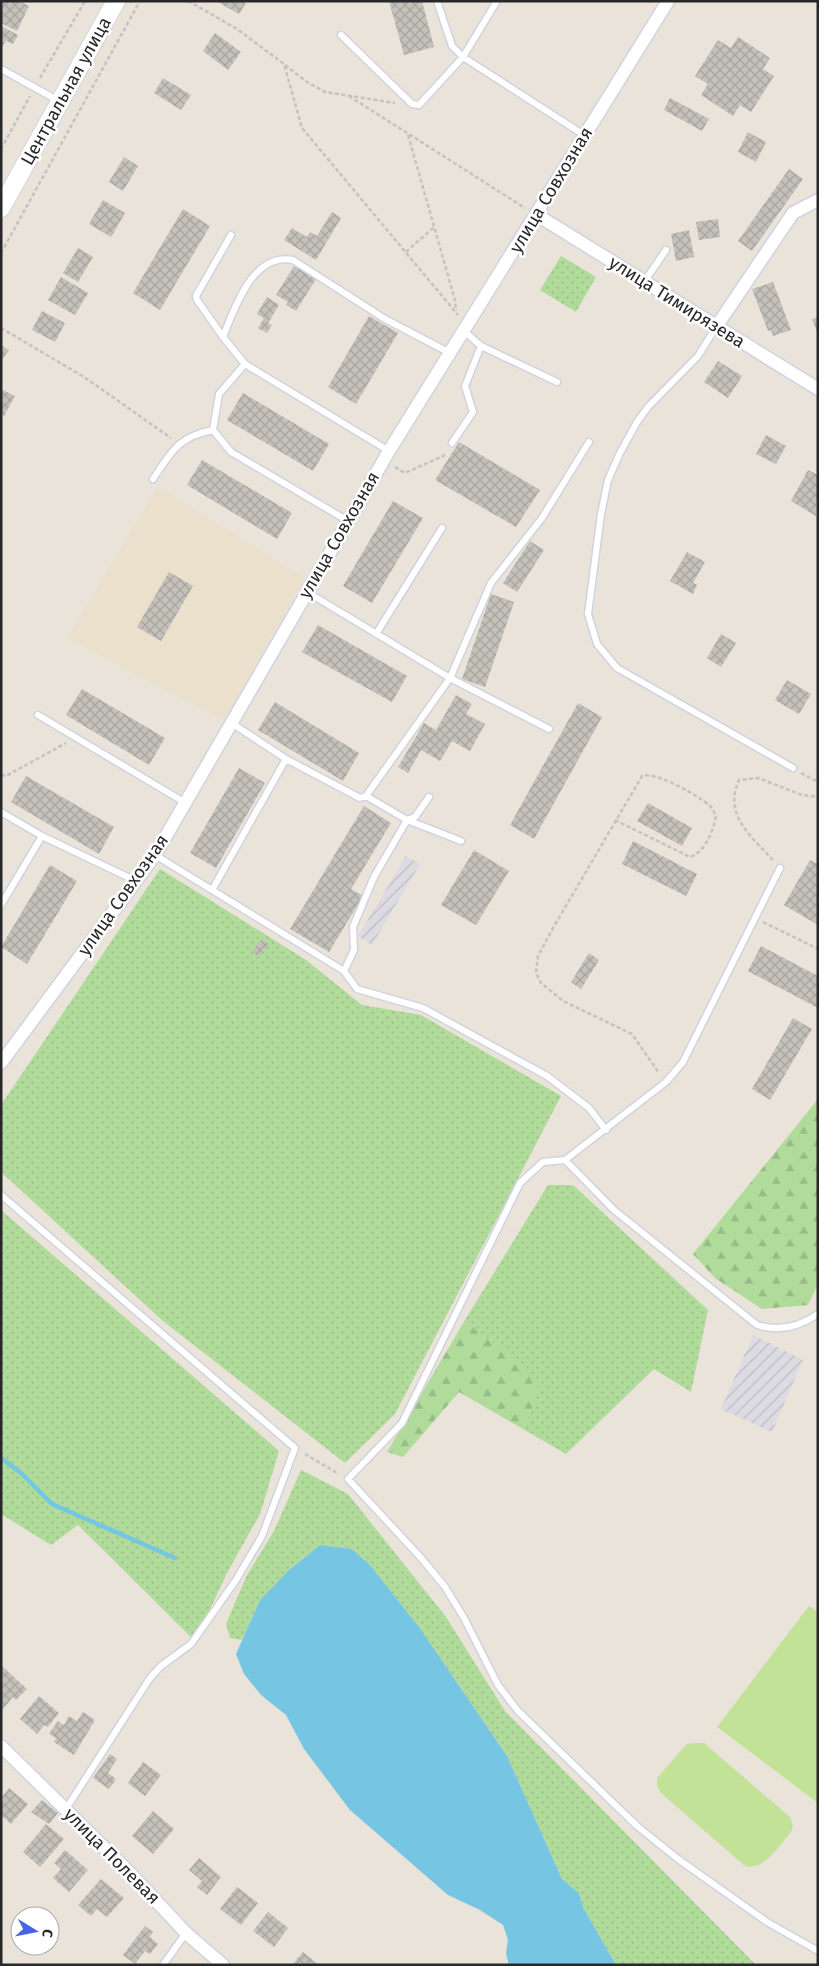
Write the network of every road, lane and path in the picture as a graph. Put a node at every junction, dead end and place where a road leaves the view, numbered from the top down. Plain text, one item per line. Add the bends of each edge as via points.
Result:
1 (85, 1) edge
2 (116, 1) edge
3 (140, 1) edge
4 (188, 1) edge
5 (437, 1) edge
6 (497, 1) edge
7 (668, 1) edge
8 (341, 35) dead end
9 (464, 57) junction
10 (284, 64) junction
11 (1, 69) edge
12 (40, 79) dead end
13 (35, 88) dead end
14 (349, 96) junction
15 (60, 102) junction
16 (414, 105) junction
17 (408, 134) junction
18 (584, 134) junction
19 (1, 149) edge
20 (818, 200) edge
21 (1, 208) edge
22 (537, 215) junction
23 (434, 227) junction
24 (231, 235) dead end
25 (666, 250) dead end
26 (406, 252) junction
27 (1, 253) edge
28 (644, 282) junction
29 (456, 312) junction
30 (459, 318) dead end
31 (716, 327) junction
32 (1, 328) edge
33 (464, 331) junction
34 (223, 337) junction
35 (481, 346) junction
36 (450, 353) junction
37 (245, 364) junction
38 (557, 382) dead end
39 (818, 389) edge
40 (214, 430) junction
41 (589, 442) dead end
42 (452, 443) dead end
43 (171, 452) junction
44 (386, 455) junction
45 (445, 455) dead end
46 (153, 479) dead end
47 (348, 521) junction
48 (442, 528) dead end
49 (306, 592) junction
50 (376, 634) junction
51 (450, 678) junction
52 (38, 715) dead end
53 (233, 724) junction
54 (549, 729) dead end
55 (78, 737) junction
56 (286, 758) junction
57 (793, 768) joint
58 (1, 775) edge
59 (818, 782) edge
60 (366, 796) junction
61 (429, 797) dead end
62 (818, 797) edge
63 (184, 802) junction
64 (1, 812) edge
65 (407, 820) junction
66 (615, 820) junction
67 (42, 836) junction
68 (461, 841) dead end
69 (155, 855) junction
70 (780, 868) joint
71 (137, 882) junction
72 (212, 890) junction
73 (3, 897) edge
74 (1, 906) edge
75 (756, 918) junction
76 (818, 949) edge
77 (344, 972) junction
78 (1, 1063) edge
79 (666, 1082) junction
80 (606, 1130) junction
81 (565, 1160) junction
82 (1, 1195) edge
83 (818, 1314) edge
84 (295, 1448) junction
85 (348, 1479) junction
86 (1, 1746) edge
87 (66, 1809) junction
88 (186, 1933) junction
89 (818, 1951) edge
90 (163, 1965) edge
91 (223, 1965) edge

1 - 12 path
2 - 15 main road, Центральная улица
3 - 27 path
4 - 10 path via 237,29
5 - 9 lane via 452,46
6 - 9 lane
7 - 18 street, улица Совхозная
8 - 16 lane
9 - 16 lane via 420,104
9 - 18 lane
10 - 14 path via 325,92
10 - 26 path via 302,128
11 - 15 lane
13 - 19 path
14 - 16 path
14 - 17 path
15 - 21 main road, Центральная улица
17 - 22 path
17 - 23 path
18 - 22 street, улица Совхозная
20 - 31 street via 793,213
22 - 28 street, улица Тимирязева
22 - 33 street, улица Совхозная
23 - 26 path
23 - 29 path
24 - 34 lane via 196,296
25 - 28 lane
26 - 29 path
28 - 31 street, улица Тимирязева
29 - 30 path
31 - 39 street, улица Тимирязева
31 - 57 lane via 694,360 648,407 615,462 603,502 588,606 590,623 602,653 617,668
32 - 43 path via 84,377 171,436 167,443
33 - 35 lane
33 - 36 street, улица Совхозная
34 - 36 lane via 259,270 280,258 301,263 385,319
34 - 37 lane
35 - 38 lane
35 - 42 lane via 465,386 473,412
36 - 44 street, улица Совхозная
37 - 40 lane via 219,394
37 - 44 lane
40 - 43 lane via 193,434
40 - 47 lane via 231,452
41 - 51 lane via 542,518 492,583
43 - 46 lane
44 - 45 path via 405,473
44 - 47 street, улица Совхозная
47 - 49 street, улица Совхозная
48 - 50 lane
49 - 50 lane
49 - 53 street, улица Совхозная
50 - 51 lane
51 - 54 lane
51 - 60 lane
52 - 55 lane
53 - 56 lane
53 - 63 street, улица Совхозная
55 - 58 path via 6,776
55 - 63 lane
56 - 60 lane via 360,798
56 - 72 lane
57 - 59 path
60 - 65 lane
61 - 65 lane via 415,817
62 - 70 path via 802,795 758,778 740,780 734,793 738,820
63 - 69 street, улица Совхозная
64 - 67 lane
65 - 68 lane
65 - 77 lane via 374,877 353,927 354,950
66 - 66 path via 640,778 649,774 663,778 710,806 716,816 707,842 690,858
66 - 79 path via 538,956 536,973 541,982 563,1001 632,1034
67 - 71 lane
67 - 73 lane
69 - 71 street, улица Совхозная
69 - 72 lane
70 - 75 lane
71 - 78 street, улица Совхозная
72 - 77 lane
73 - 74 lane
75 - 76 path
75 - 79 lane via 696,1037
77 - 80 lane via 357,989 420,1006 547,1076 589,1108
79 - 80 lane
80 - 81 lane
81 - 83 lane via 614,1210 757,1325 775,1329 792,1327
81 - 85 lane via 543,1162 520,1183 402,1423
82 - 84 lane
84 - 85 path
84 - 87 lane via 262,1536 236,1580 192,1644 150,1678
85 - 89 lane via 445,1588 498,1685 518,1711 637,1826 678,1859 767,1922
86 - 87 street, улица Полевая
87 - 88 street, улица Полевая
88 - 90 lane
88 - 91 street, улица Полевая

